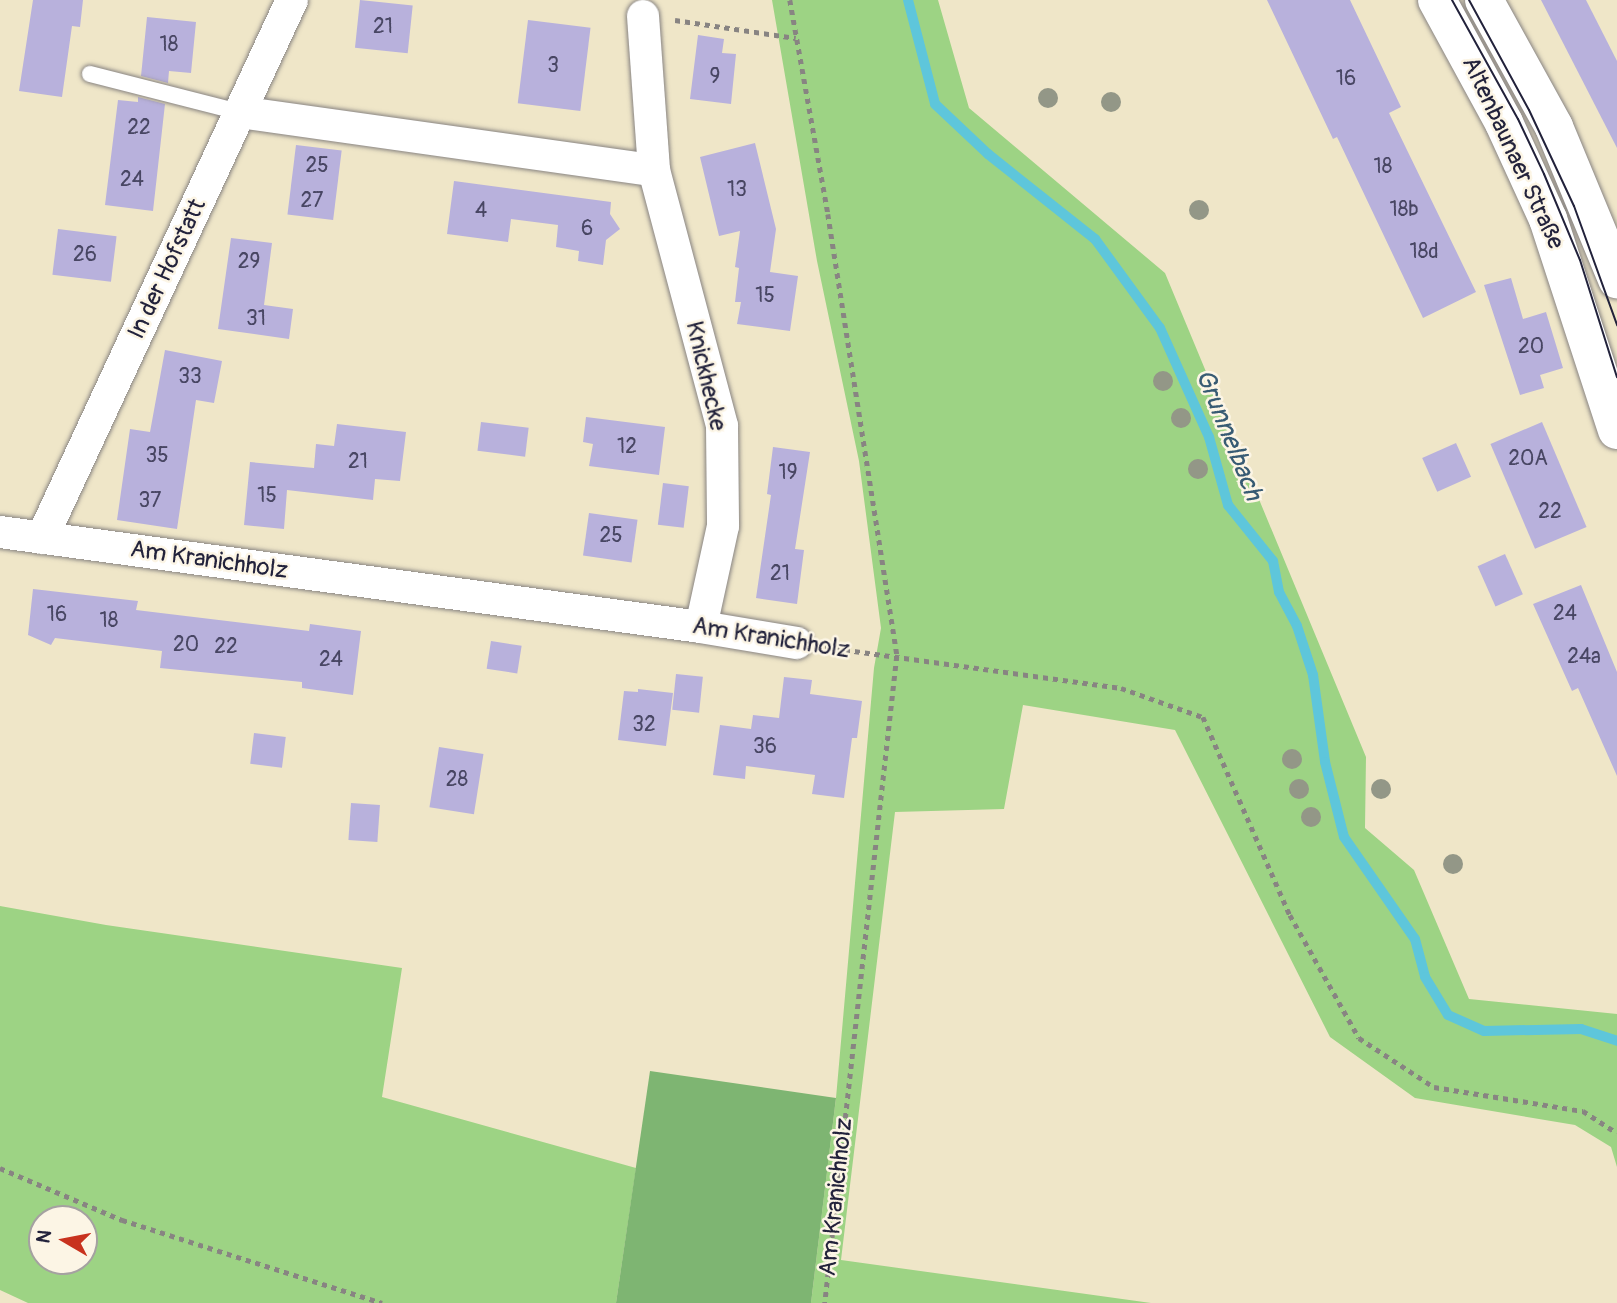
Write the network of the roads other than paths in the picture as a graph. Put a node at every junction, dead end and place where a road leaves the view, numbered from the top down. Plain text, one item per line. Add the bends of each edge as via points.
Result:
1 (292, 0) edge
2 (1437, 0) edge
3 (1484, 0) edge
4 (643, 16) road end
5 (90, 74) dead end
6 (239, 112) junction
7 (654, 170) junction
8 (1617, 279) edge
9 (1617, 430) edge
10 (0, 532) edge
11 (42, 538) junction
12 (701, 626) junction
13 (797, 643) road end

1 - 6 street, In der Hofstatt
2 - 9 main road, Altenbaunaer Straße via 1504,123 1548,219
3 - 8 main road, Altenbaunaer Straße via 1553,127
4 - 7 street, Knickhecke
5 - 6 lane
6 - 7 street
6 - 11 street, In der Hofstatt
7 - 12 street, Knickhecke via 722,426 723,526
10 - 11 street, Am Kranichholz
11 - 12 street, Am Kranichholz
12 - 13 street, Am Kranichholz

